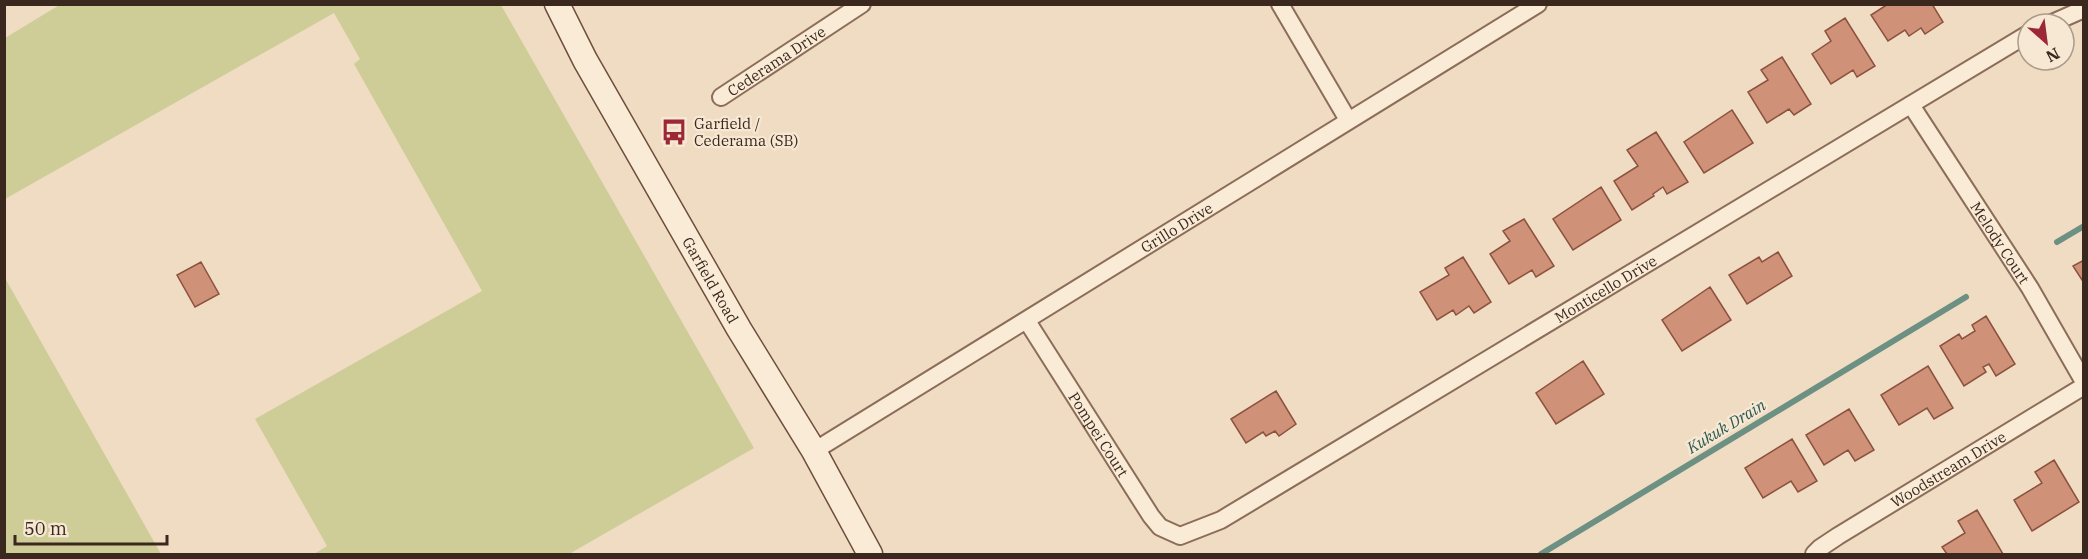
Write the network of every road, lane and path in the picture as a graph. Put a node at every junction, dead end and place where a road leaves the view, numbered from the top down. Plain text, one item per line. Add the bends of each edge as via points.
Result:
1 (557, 4) edge
2 (862, 4) edge
3 (1280, 4) edge
4 (1538, 4) edge
5 (2016, 41) edge
6 (721, 97) dead end
7 (1911, 105) junction
8 (1348, 120) junction
9 (1027, 321) junction
10 (2084, 384) edge
11 (814, 451) junction
12 (1180, 536) joint
13 (1815, 554) edge
14 (870, 555) edge

1 - 11 main road, Garfield Road via 733,319
2 - 6 street, Cederama Drive
3 - 8 street
4 - 8 street, Grillo Drive
5 - 7 street, Monticello Drive
7 - 10 street, Melody Court via 2030,288
7 - 12 street, Monticello Drive via 1221,520
8 - 9 street, Grillo Drive
9 - 11 street, Grillo Drive
9 - 12 street, Pompei Court via 1151,516 1160,526
10 - 13 street, Woodstream Drive
11 - 14 main road, Garfield Road

